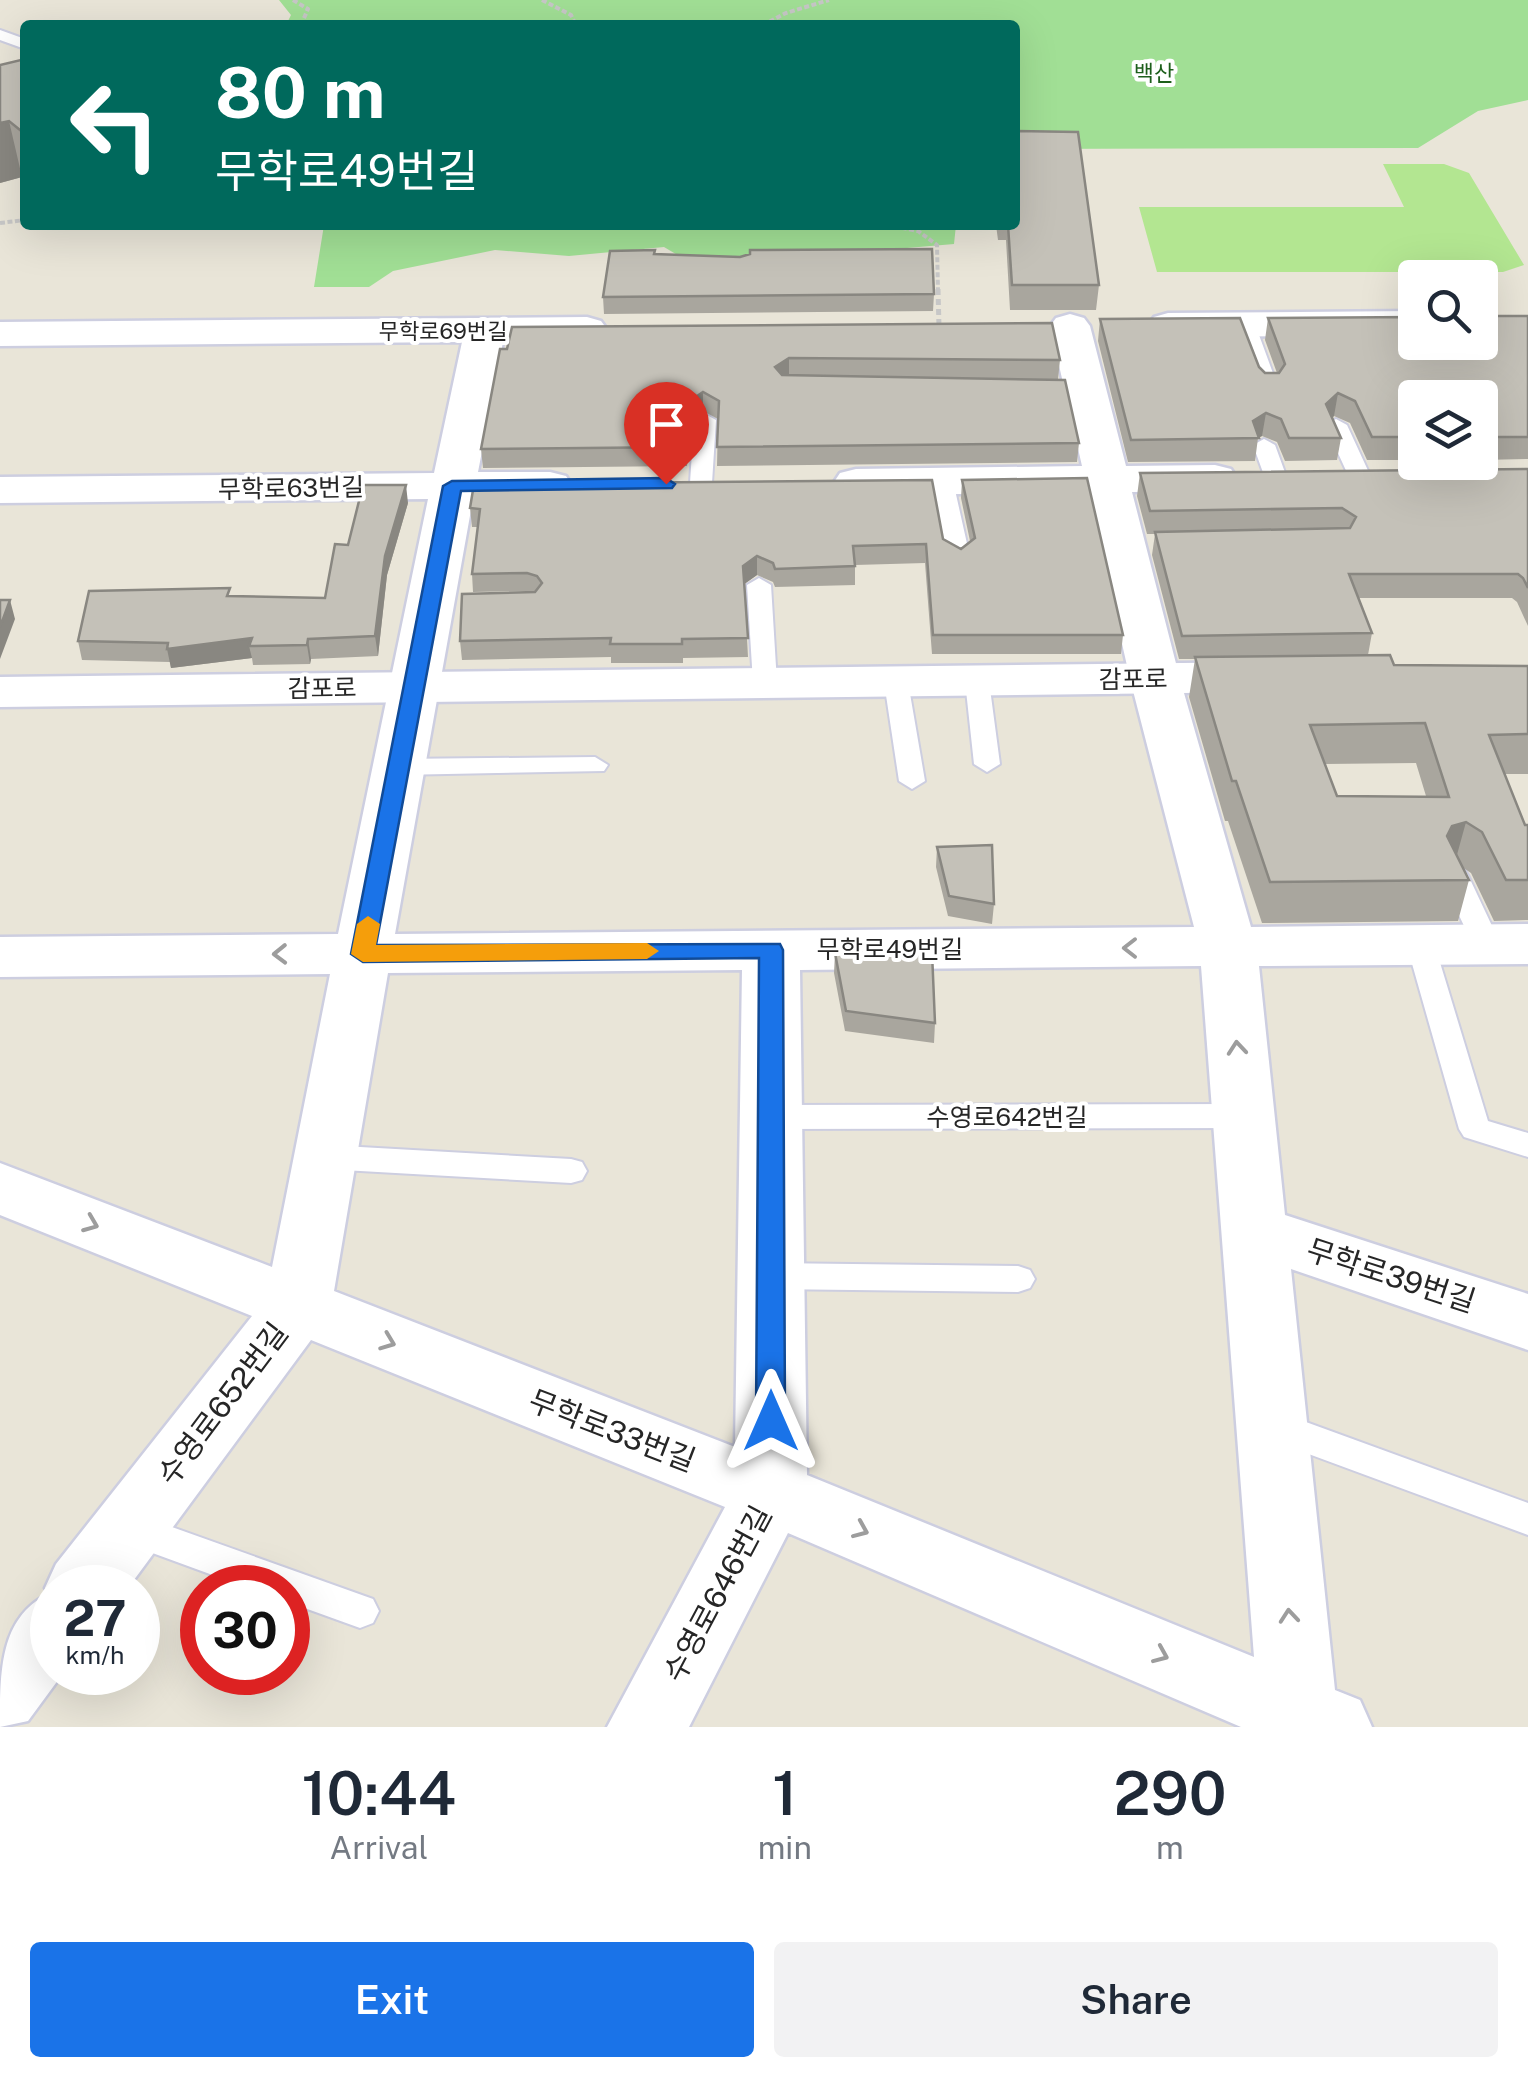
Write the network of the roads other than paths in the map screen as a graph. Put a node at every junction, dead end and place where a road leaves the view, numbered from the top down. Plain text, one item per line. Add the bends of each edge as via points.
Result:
1 (1398, 323) edge
2 (1245, 324) junction
3 (623, 329) edge
4 (484, 330) junction
5 (0, 334) edge
6 (1268, 387) edge
7 (705, 420) edge
8 (1336, 426) edge
9 (1379, 476) joint
10 (1107, 479) junction
11 (942, 481) junction
12 (812, 482) edge
13 (701, 483) edge
14 (586, 484) edge
15 (452, 486) junction
16 (0, 490) edge
17 (958, 557) edge
18 (759, 585) dead end
19 (1314, 677) edge
20 (1156, 678) junction
21 (978, 681) junction
22 (896, 682) junction
23 (765, 684) junction
24 (412, 687) junction
25 (0, 692) edge
26 (987, 764) dead end
27 (595, 765) dead end
28 (397, 766) junction
29 (912, 781) dead end
30 (1454, 875) edge
31 (1508, 945) edge
32 (1420, 946) junction
33 (1228, 948) junction
34 (771, 950) junction
35 (363, 954) junction
36 (0, 957) edge
37 (1243, 1116) junction
38 (771, 1117) junction
39 (1528, 1145) edge
40 (325, 1157) junction
41 (571, 1171) dead end
42 (0, 1188) edge
43 (1254, 1231) junction
44 (770, 1276) junction
45 (1018, 1279) dead end
46 (298, 1307) junction
47 (1528, 1322) edge
48 (1272, 1424) junction
49 (771, 1493) junction
50 (1528, 1519) edge
51 (128, 1528) junction
52 (100, 1565) edge
53 (360, 1611) dead end
54 (1308, 1722) edge
55 (648, 1727) edge

1 - 2 street
2 - 6 lane
2 - 10 street via 1085,326 1075,389
3 - 4 street, 무학로69번길
4 - 5 street, 무학로69번길
4 - 15 street, 수영로652번길
7 - 13 lane
8 - 9 lane
9 - 10 street via 1270,461
10 - 11 street
10 - 20 street via 1133,545
11 - 12 street
11 - 17 lane
14 - 15 street, 무학로63번길
15 - 16 street, 무학로63번길
15 - 24 street, 수영로652번길 via 438,604
18 - 23 lane
19 - 20 street, 감포로
20 - 21 street, 감포로
20 - 33 street
21 - 22 street, 감포로
21 - 26 lane
22 - 23 street, 감포로
22 - 29 lane
23 - 24 street, 감포로
24 - 25 street, 감포로
24 - 28 street, 수영로652번길
27 - 28 lane
28 - 35 street, 수영로652번길
30 - 31 lane, 무학로49번길
31 - 32 street, 무학로49번길
32 - 33 street, 무학로49번길
32 - 39 lane via 1475,1129
33 -> 34 street, 무학로49번길
37 -> 33 street
34 - 35 street, 무학로49번길
34 - 38 street, 수영로646번길
35 -> 36 street, 무학로49번길
35 - 40 street, 수영로652번길
37 - 38 lane, 수영로642번길
37 - 43 street
38 - 44 street, 수영로646번길
40 - 41 lane
40 - 46 street, 수영로652번길
42 -> 46 street, 무학로33번길
43 - 47 street, 무학로39번길
43 - 48 street
44 - 45 lane
44 - 49 street, 수영로646번길
46 -> 49 street, 무학로33번길
46 - 51 street, 수영로652번길
48 - 50 lane
54 -> 48 street
49 -> 54 street, 무학로33번길
49 - 55 street, 수영로646번길
51 - 52 street, 수영로652번길
51 - 53 lane

